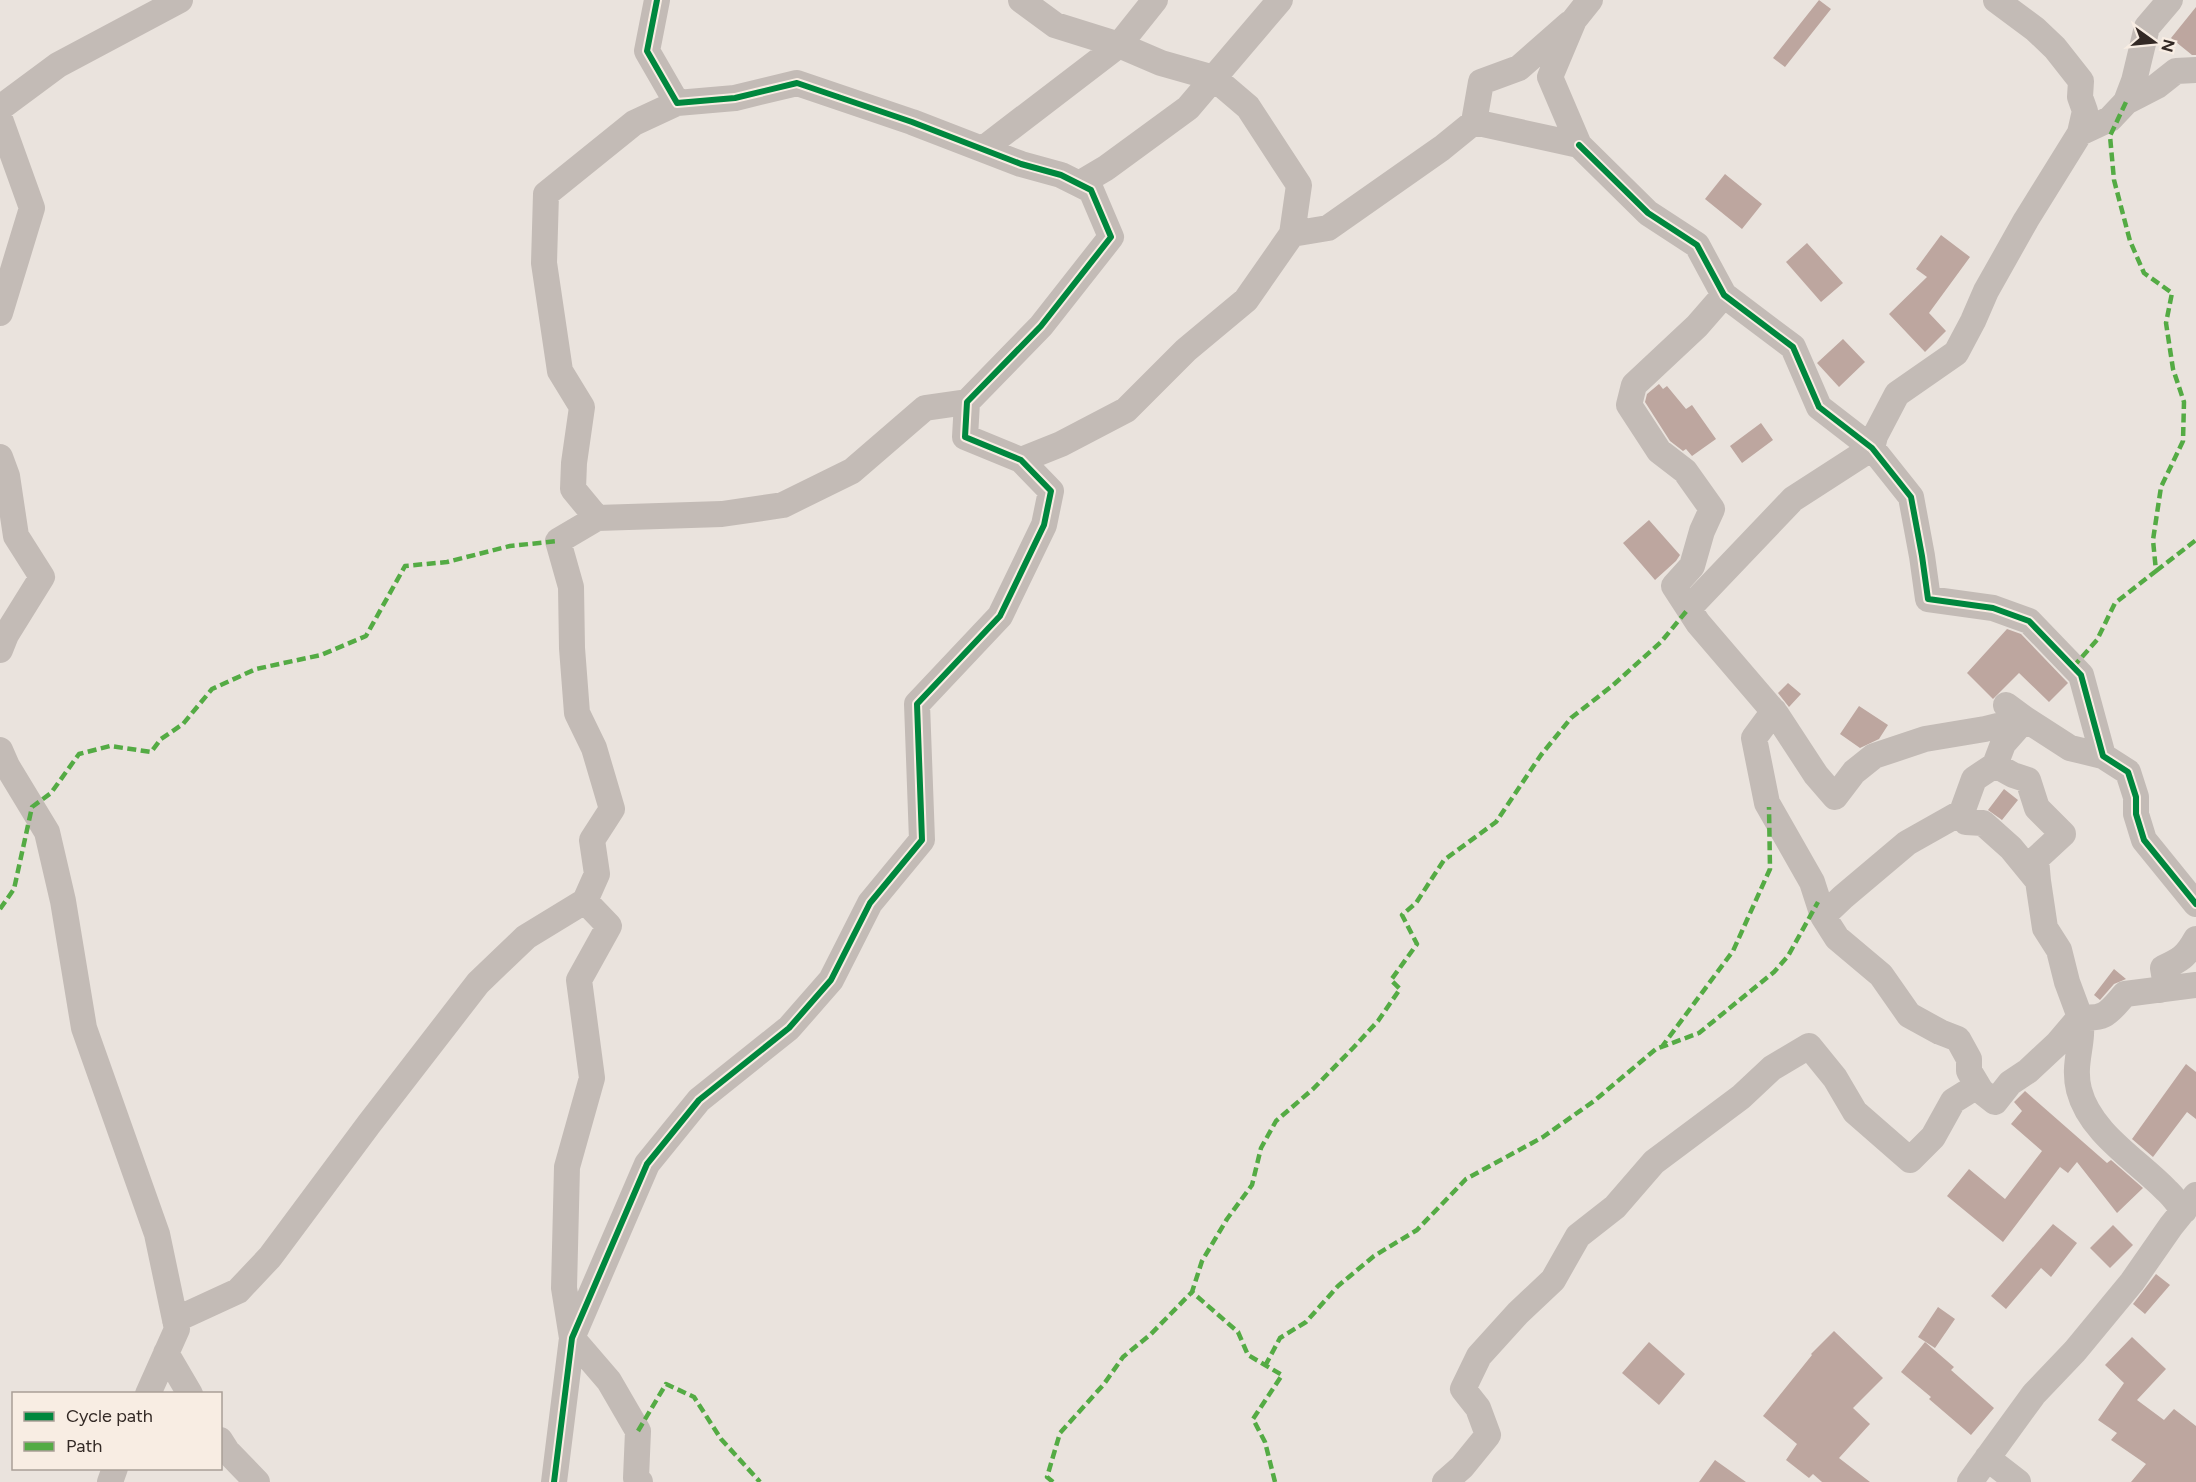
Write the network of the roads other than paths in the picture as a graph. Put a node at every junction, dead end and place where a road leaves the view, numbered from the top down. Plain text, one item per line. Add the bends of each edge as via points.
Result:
1 (180, 0) edge
2 (657, 0) edge
3 (1020, 0) edge
4 (1155, 0) edge
5 (1280, 0) edge
6 (1590, 0) edge
7 (1996, 0) edge
8 (2170, 0) edge
9 (1574, 20) junction
10 (1119, 45) junction
11 (2196, 70) edge
12 (1214, 78) junction
13 (2126, 102) junction
14 (677, 103) junction
15 (0, 108) edge
16 (0, 119) edge
17 (1474, 122) junction
18 (2080, 133) junction
19 (1579, 145) junction
20 (983, 150) junction
21 (1079, 184) junction
22 (1293, 234) junction
23 (1724, 294) junction
24 (0, 313) edge
25 (968, 402) junction
26 (1872, 448) junction
27 (0, 457) edge
28 (1021, 460) junction
29 (597, 518) junction
30 (1689, 608) junction
31 (0, 650) edge
32 (1774, 711) junction
33 (2016, 712) junction
34 (0, 750) edge
35 (2103, 756) junction
36 (1995, 765) junction
37 (1962, 812) junction
38 (2038, 881) junction
39 (585, 901) junction
40 (2196, 904) edge
41 (1823, 916) junction
42 (2196, 939) edge
43 (2196, 985) edge
44 (2160, 990) junction
45 (2080, 1017) junction
46 (1977, 1086) junction
47 (2190, 1203) edge
48 (176, 1320) junction
49 (572, 1338) junction
50 (166, 1353) junction
51 (149, 1392) edge
52 (189, 1392) edge
53 (222, 1443) edge
54 (1987, 1458) junction
55 (257, 1482) edge
56 (555, 1482) edge
57 (640, 1482) edge
58 (1445, 1482) edge
59 (1970, 1482) edge
60 (2018, 1482) edge

1 - 15 street via 58,65
2 - 14 street via 647,51
3 - 10 street via 1056,25
4 - 10 street
5 - 12 street
6 - 9 street
7 - 18 street via 2036,29 2081,81 2080,97 2085,111
8 - 13 street via 2147,27
9 - 17 street via 1518,68 1481,82
9 - 19 street via 1550,77
10 - 12 street via 1161,63
10 - 20 street
11 - 13 street via 2176,71
12 - 21 street via 1188,108
12 - 22 street via 1248,107 1299,185
13 - 18 street via 2110,119
14 - 20 street via 735,98 797,83
14 - 29 street via 634,123 546,194 544,263 560,371 582,407 573,489
16 - 24 street via 32,208
17 - 19 street
17 - 22 street via 1328,228
18 - 26 street via 2026,220 1956,352 1898,394
19 - 23 street via 1648,213 1697,245
20 - 21 street
21 - 25 street via 1090,190 1111,237 1041,326
22 - 28 street via 1246,300 1186,350 1126,410
23 - 26 street via 1793,347 1819,407
23 - 30 street via 1697,326 1634,385 1629,405 1659,451 1686,471 1712,509 1692,566 1674,586
25 - 28 street via 965,437
25 - 29 street via 925,408 852,471 783,505 722,514
26 - 30 street via 1793,499
26 - 35 street via 1911,497 1928,599 1993,608 2029,621 2081,675
27 - 31 street via 7,476 16,536 42,577
28 - 49 street via 1051,491 1044,525 1000,616 917,704 922,840 870,903 831,980 789,1028 699,1100 647,1164
29 - 39 street via 558,541 571,587 577,713 594,748 612,809 592,840 597,874
30 - 32 street
32 - 33 street via 1835,797 1854,772 1874,756 1925,739 1985,729
32 - 41 street via 1754,738 1767,803 1812,882
33 - 35 street via 2070,748
33 - 36 street
34 - 48 street via 47,832 84,1028 157,1234
35 - 40 street via 2128,772 2144,840
36 - 37 street via 1974,779
36 - 38 street via 2028,780 2037,808 2063,834 2036,859
37 - 38 street via 1966,822 1983,823 2011,848
37 - 41 street via 1907,843
38 - 45 street via 2045,928 2059,950
39 - 48 street via 526,937 478,983 270,1257 238,1291
39 - 49 street via 609,926 579,980 592,1078 567,1167 564,1288
41 - 46 street via 1837,938 1881,975 1909,1015 1958,1039
42 - 44 street via 2188,954 2163,968 2165,980
43 - 44 street
44 - 45 street via 2125,994 2096,1019
45 - 46 street via 1995,1102
45 - 47 street via 2083,1033 2076,1061 2085,1107 2105,1134 2168,1191
46 - 58 street via 1953,1101 1933,1137 1910,1160 1856,1112 1809,1046 1772,1068 1741,1097 1654,1162 1615,1208 1578,1236 1553,1280 1479,1356 1463,1389 1478,1408 1488,1435
47 - 54 street via 2132,1282 2034,1394
48 - 50 street via 177,1329
49 - 56 street
49 - 57 street via 609,1381 638,1431 636,1478
50 - 51 street
50 - 52 street
53 - 55 street
54 - 59 street
54 - 60 street

